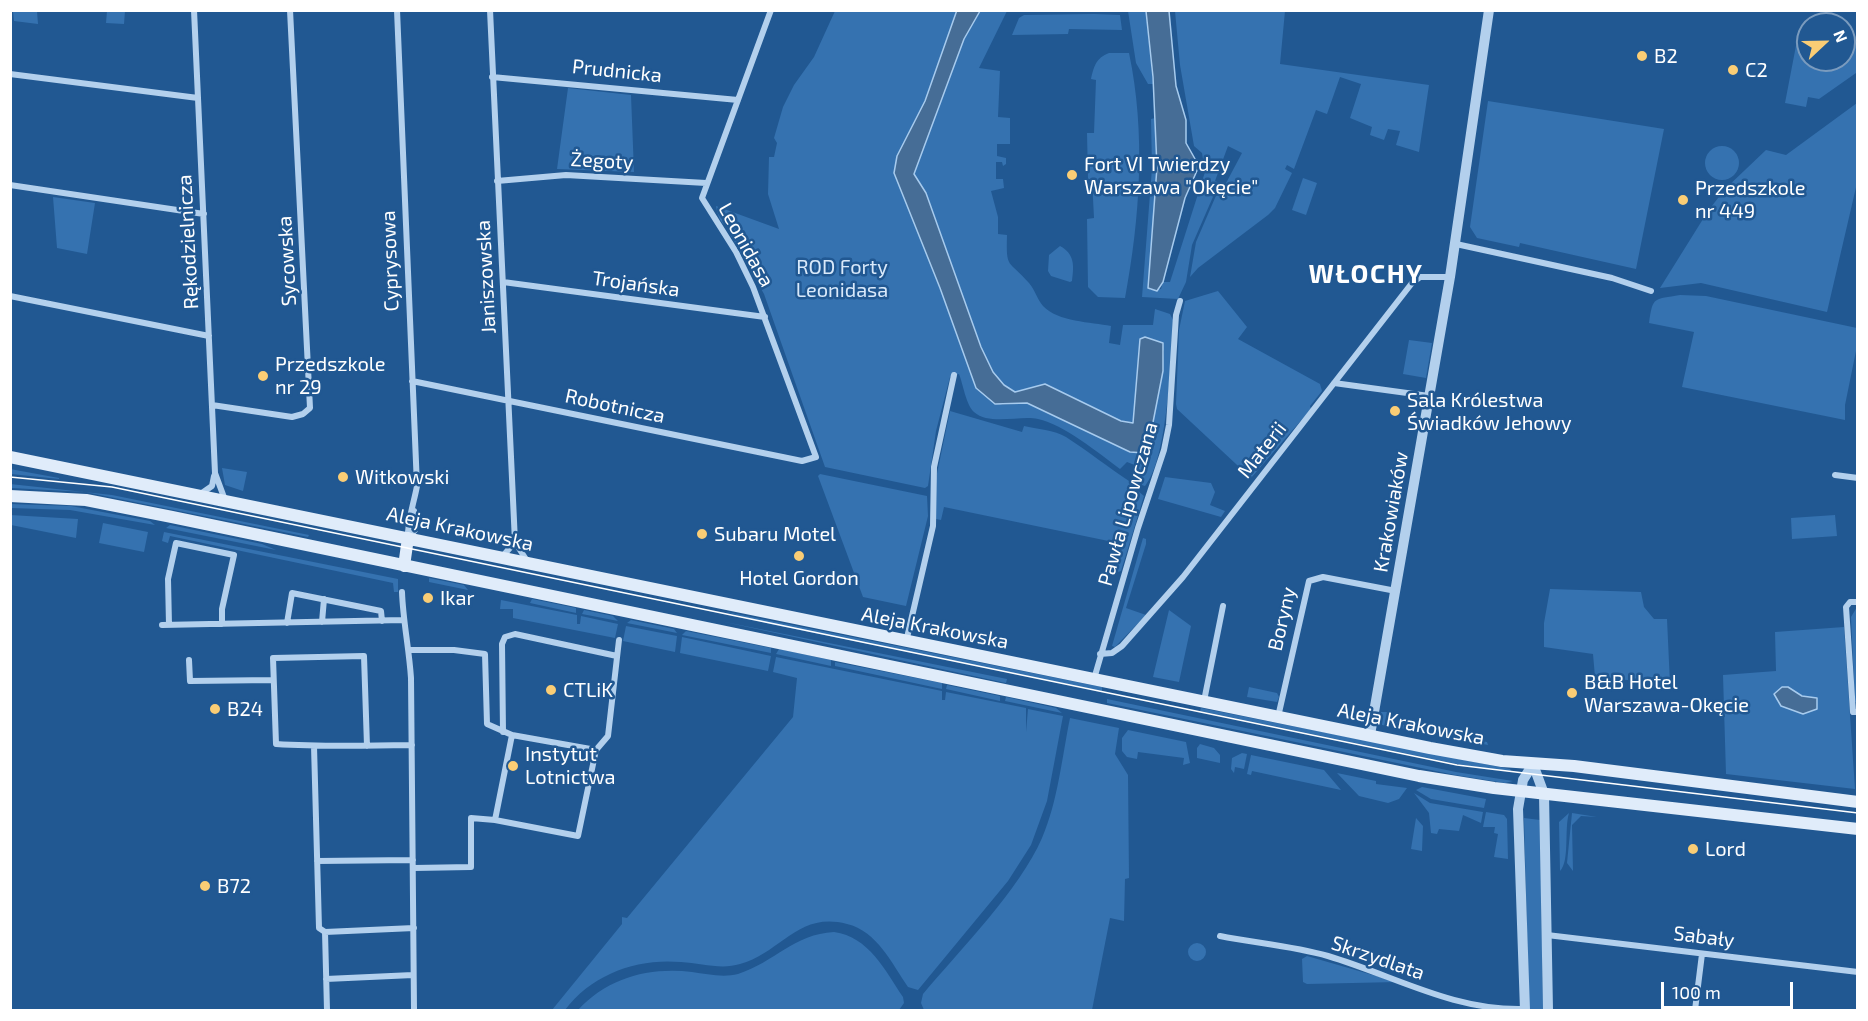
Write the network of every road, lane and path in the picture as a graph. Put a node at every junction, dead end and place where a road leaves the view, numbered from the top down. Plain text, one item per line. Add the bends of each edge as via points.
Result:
1 (194, 10) edge
2 (290, 10) edge
3 (396, 10) edge
4 (490, 10) edge
5 (771, 10) edge
6 (1488, 10) edge
7 (10, 74) edge
8 (492, 76) junction
9 (198, 98) junction
10 (738, 100) junction
11 (497, 181) junction
12 (706, 183) junction
13 (10, 185) edge
14 (204, 214) junction
15 (1456, 244) junction
16 (1450, 277) junction
17 (503, 282) junction
18 (1651, 291) dead end
19 (10, 296) edge
20 (1180, 301) dead end
21 (765, 317) junction
22 (209, 336) junction
23 (954, 375) dead end
24 (412, 381) junction
25 (1334, 383) junction
26 (1429, 396) junction
27 (508, 399) junction
28 (212, 405) junction
29 (10, 457) edge
30 (811, 459) joint
31 (215, 473) junction
32 (1835, 475) dead end
33 (1857, 478) edge
34 (198, 495) junction
35 (10, 496) edge
36 (225, 501) junction
37 (408, 538) junction
38 (515, 542) junction
39 (500, 558) junction
40 (530, 565) junction
41 (404, 566) junction
42 (1396, 591) junction
43 (402, 592) dead end
44 (324, 599) junction
45 (1857, 602) edge
46 (1223, 606) dead end
47 (403, 620) junction
48 (382, 621) junction
49 (322, 622) junction
50 (287, 623) junction
51 (222, 624) junction
52 (619, 640) dead end
53 (906, 642) junction
54 (410, 650) junction
55 (1100, 654) junction
56 (617, 656) junction
57 (189, 660) dead end
58 (1094, 679) junction
59 (273, 680) junction
60 (1204, 702) junction
61 (1855, 712) edge
62 (1278, 717) junction
63 (503, 732) junction
64 (512, 735) junction
65 (1370, 735) junction
66 (412, 745) junction
67 (314, 746) junction
68 (367, 746) junction
69 (596, 750) junction
70 (1533, 764) junction
71 (1520, 791) junction
72 (1544, 794) junction
73 (1857, 802) edge
74 (495, 820) junction
75 (1857, 829) edge
76 (413, 860) junction
77 (317, 861) junction
78 (414, 868) junction
79 (414, 928) junction
80 (325, 932) junction
81 (1547, 935) junction
82 (1220, 936) dead end
83 (1702, 954) junction
84 (1857, 972) edge
85 (413, 975) junction
86 (326, 979) junction
87 (1524, 1010) edge
88 (327, 1011) edge
89 (414, 1011) edge
90 (1548, 1011) edge
91 (1695, 1011) edge

1 - 9 street, Rękodzielnicza
2 - 28 street, Sycowska via 310,408 292,417
3 - 24 street, Cyprysowa
4 - 8 street, Janiszowska
5 - 10 street, Leonidasa
6 - 15 street, Krakowiaków
7 - 9 street
8 - 10 street, Prudnicka
8 - 11 street, Janiszowska
9 - 14 street, Rękodzielnicza
10 - 12 street, Leonidasa
11 - 12 street, Żegoty via 566,175
11 - 17 street, Janiszowska
12 - 21 street, Leonidasa via 703,202 740,259
13 - 14 street
14 - 22 street, Rękodzielnicza
15 - 16 street, Krakowiaków
15 - 18 street via 1612,278
16 - 25 street, Materii via 1415,279
16 - 26 street, Krakowiaków
17 - 21 street, Trojańska
17 - 27 street, Janiszowska
19 - 22 street
20 - 55 street, Pawła Lipowczana via 1164,450
21 - 30 street, Leonidasa via 816,457
22 - 28 street, Rękodzielnicza
23 - 53 street via 938,444 932,493 933,526
24 - 27 street, Robotnicza
24 - 37 street, Cyprysowa via 417,486
25 - 26 street
25 - 55 street, Materii via 1183,577 1122,646 1112,653
26 - 42 street, Krakowiaków
27 - 30 street, Robotnicza via 686,438
27 - 38 street, Janiszowska
28 - 31 street, Rękodzielnicza
29 - 34 main road, Aleja Krakowska
31 - 34 street via 212,486
31 - 36 street, Rękodzielnicza
32 - 33 street
34 - 36 main road, Aleja Krakowska
35 - 41 main road via 86,500
36 - 37 main road, Aleja Krakowska
37 - 39 main road, Aleja Krakowska
37 - 41 main road
38 - 39 street
38 - 40 street
39 - 40 main road, Aleja Krakowska
40 - 53 main road, Aleja Krakowska
41 - 71 main road via 1392,771
42 - 62 street, Boryny via 1323,577 1308,581
42 - 65 street, Krakowiaków
43 - 47 street
44 - 48 street via 381,611
44 - 49 street
44 - 50 street via 292,593
45 - 61 street via 1846,607
46 - 60 street
47 - 48 street
47 - 54 street
48 - 49 street
49 - 50 street
50 - 51 street
51 - 51 street via 165,625 168,579 176,543 234,555
52 - 56 street
53 - 58 main road, Aleja Krakowska
54 - 63 street via 485,654 487,724
54 - 66 street
55 - 58 street, Pawła Lipowczana
56 - 63 street via 515,634 505,637
56 - 69 street via 608,736
57 - 59 street via 190,681
58 - 60 main road, Aleja Krakowska
59 - 67 street via 276,744
59 - 68 street via 273,658 364,656
60 - 62 main road, Aleja Krakowska
62 - 65 main road, Aleja Krakowska
63 - 64 street
64 - 69 street
64 - 74 street
65 - 70 main road, Aleja Krakowska
66 - 68 street
66 - 76 street
67 - 68 street
67 - 77 street
69 - 74 street via 578,836
70 - 71 street
70 - 72 street
70 - 73 main road, Aleja Krakowska
71 - 72 main road
71 - 87 street
72 - 75 main road
72 - 81 street
74 - 78 street via 471,818 471,867
76 - 77 street
76 - 78 street
77 - 80 street via 319,928
78 - 79 street
79 - 80 street
79 - 85 street
80 - 86 street
81 - 83 street, Sabały
81 - 90 street
82 - 87 street, Skrzydlata via 1324,955 1455,1002 1486,1009
83 - 84 street, Sabały
83 - 91 street
85 - 86 street
85 - 89 street
86 - 88 street

